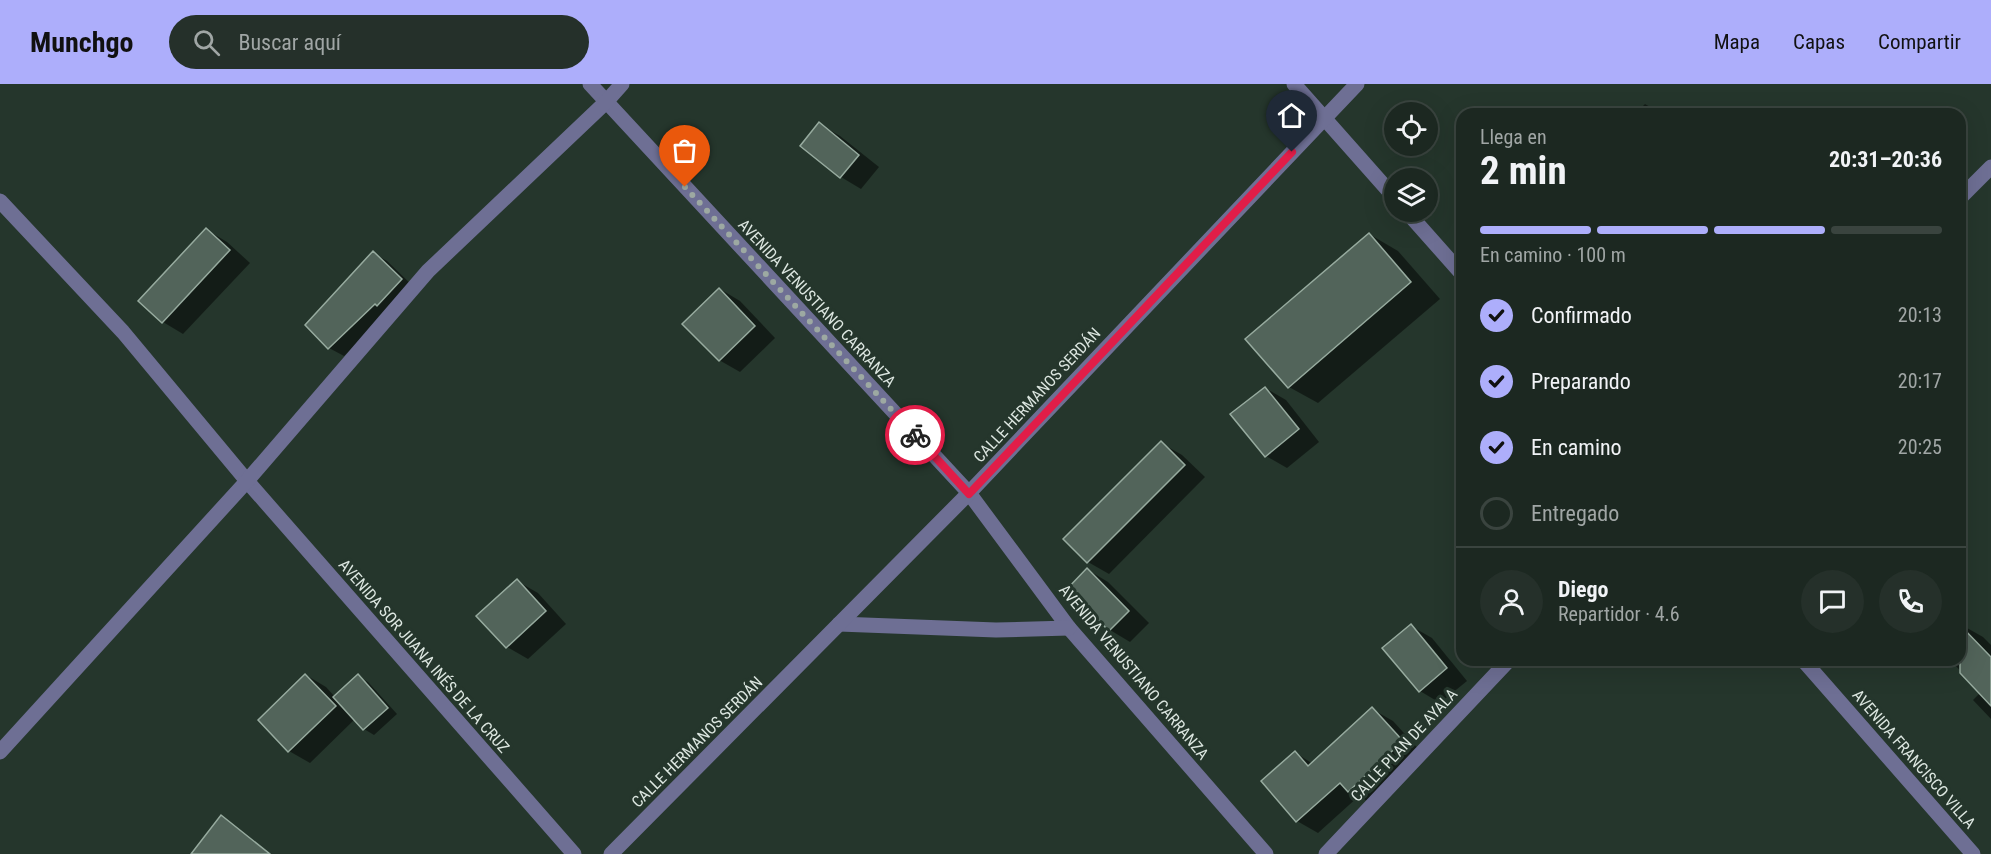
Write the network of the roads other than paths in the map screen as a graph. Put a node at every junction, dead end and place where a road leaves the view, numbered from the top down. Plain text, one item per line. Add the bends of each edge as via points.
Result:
1 (590, 84) edge
2 (622, 84) edge
3 (1294, 84) edge
4 (1357, 84) edge
5 (606, 102) junction
6 (1324, 118) junction
7 (1991, 167) edge
8 (1384, 186) edge
9 (1966, 192) edge
10 (0, 201) edge
11 (1416, 222) edge
12 (1456, 267) edge
13 (247, 481) junction
14 (969, 494) junction
15 (839, 624) junction
16 (1069, 628) junction
17 (1503, 666) edge
18 (1808, 666) edge
19 (0, 752) edge
20 (574, 854) edge
21 (612, 854) edge
22 (1266, 854) edge
23 (1326, 854) edge
24 (1973, 854) edge

1 - 5 street, AVENIDA VENUSTIANO CARRANZA
2 - 5 street
3 - 6 street
4 - 6 street, CALLE HERMANOS SERDÁN
5 - 13 street via 428,271
5 - 14 street, AVENIDA VENUSTIANO CARRANZA
6 - 8 street
6 - 14 street, CALLE HERMANOS SERDÁN
7 - 9 street
10 - 13 street, AVENIDA SOR JUANA INÉS DE LA CRUZ via 123,332
11 - 12 street
13 - 19 street
13 - 20 street, AVENIDA SOR JUANA INÉS DE LA CRUZ
14 - 15 street, CALLE HERMANOS SERDÁN
14 - 16 street, AVENIDA VENUSTIANO CARRANZA
15 - 16 street via 996,630
15 - 21 street, CALLE HERMANOS SERDÁN
16 - 22 street, AVENIDA VENUSTIANO CARRANZA
17 - 23 street, CALLE PLAN DE AYALA
18 - 24 street, AVENIDA FRANCISCO VILLA

